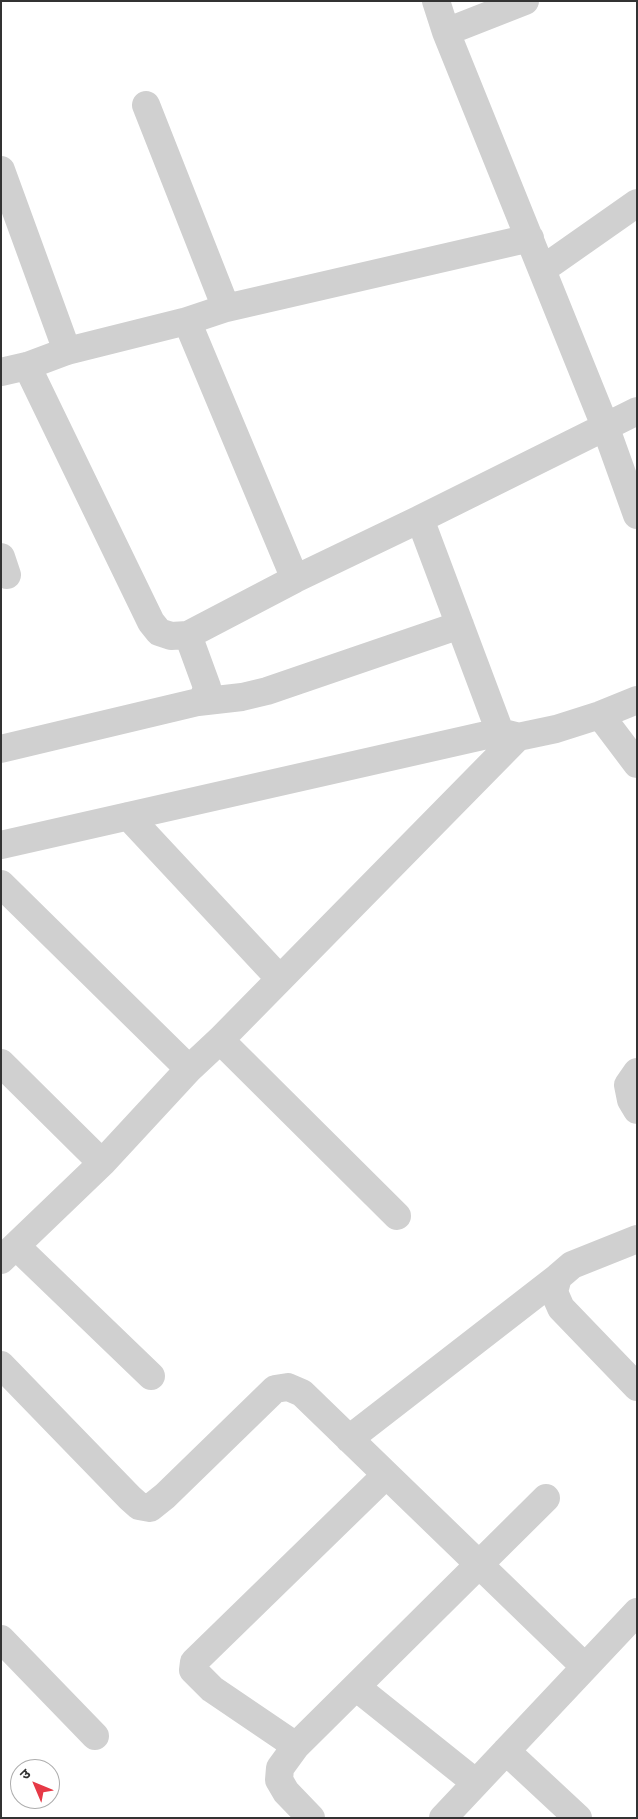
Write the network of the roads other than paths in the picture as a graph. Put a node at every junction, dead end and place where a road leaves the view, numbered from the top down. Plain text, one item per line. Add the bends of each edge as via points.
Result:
1 (436, 1) edge
2 (524, 1) edge
3 (446, 32) junction
4 (146, 106) dead end
5 (1, 170) edge
6 (637, 203) edge
7 (530, 238) junction
8 (543, 269) junction
9 (226, 308) junction
10 (187, 321) junction
11 (67, 351) junction
12 (27, 366) junction
13 (1, 372) edge
14 (637, 411) edge
15 (605, 426) junction
16 (637, 515) edge
17 (420, 519) junction
18 (295, 579) junction
19 (460, 625) junction
20 (188, 635) junction
21 (637, 700) edge
22 (198, 702) junction
23 (600, 715) junction
24 (509, 734) junction
25 (1, 749) edge
26 (637, 764) edge
27 (128, 816) junction
28 (1, 846) edge
29 (1, 884) edge
30 (280, 979) junction
31 (220, 1040) junction
32 (1, 1063) edge
33 (189, 1068) junction
34 (637, 1072) edge
35 (637, 1110) edge
36 (102, 1164) junction
37 (396, 1216) dead end
38 (637, 1239) edge
39 (9, 1253) edge
40 (558, 1278) junction
41 (1, 1365) edge
42 (151, 1376) dead end
43 (637, 1387) edge
44 (350, 1439) junction
45 (386, 1475) junction
46 (546, 1498) dead end
47 (479, 1566) junction
48 (637, 1612) edge
49 (1, 1639) edge
50 (585, 1667) junction
51 (356, 1687) junction
52 (95, 1736) dead end
53 (296, 1746) junction
54 (506, 1751) junction
55 (476, 1783) junction
56 (311, 1818) edge
57 (443, 1818) edge
58 (578, 1818) edge

1 - 3 street
2 - 3 street
3 - 7 street
4 - 9 street
5 - 11 street
6 - 8 street
7 - 8 street
7 - 9 street
8 - 15 street
9 - 10 street
10 - 11 street
10 - 18 street
11 - 12 street
12 - 13 street
12 - 20 street via 151,622 159,632 171,636
14 - 15 street
15 - 16 street
15 - 17 street
17 - 18 street
17 - 19 street
18 - 20 street
19 - 22 street via 267,691 242,698
19 - 24 street
20 - 22 street via 207,686 204,697
21 - 23 street
22 - 25 street
23 - 24 street via 556,729
23 - 26 street
24 - 27 street
24 - 30 street
27 - 28 street
27 - 30 street
29 - 33 street
30 - 31 street
31 - 33 street
31 - 37 street
32 - 36 street
33 - 36 street
34 - 35 street via 628,1085
36 - 39 street
38 - 40 street via 578,1261
39 - 42 street
40 - 43 street via 554,1292 561,1308
40 - 44 street
41 - 44 street via 140,1506 150,1508 166,1496 275,1389 288,1387 302,1393
44 - 45 street
45 - 47 street
45 - 53 street via 194,1662 193,1670 212,1689
46 - 47 street
47 - 50 street
47 - 51 street
48 - 50 street
49 - 52 street
50 - 54 street
51 - 53 street
51 - 55 street
53 - 56 street via 280,1768 279,1780
54 - 55 street
54 - 58 street
55 - 57 street

